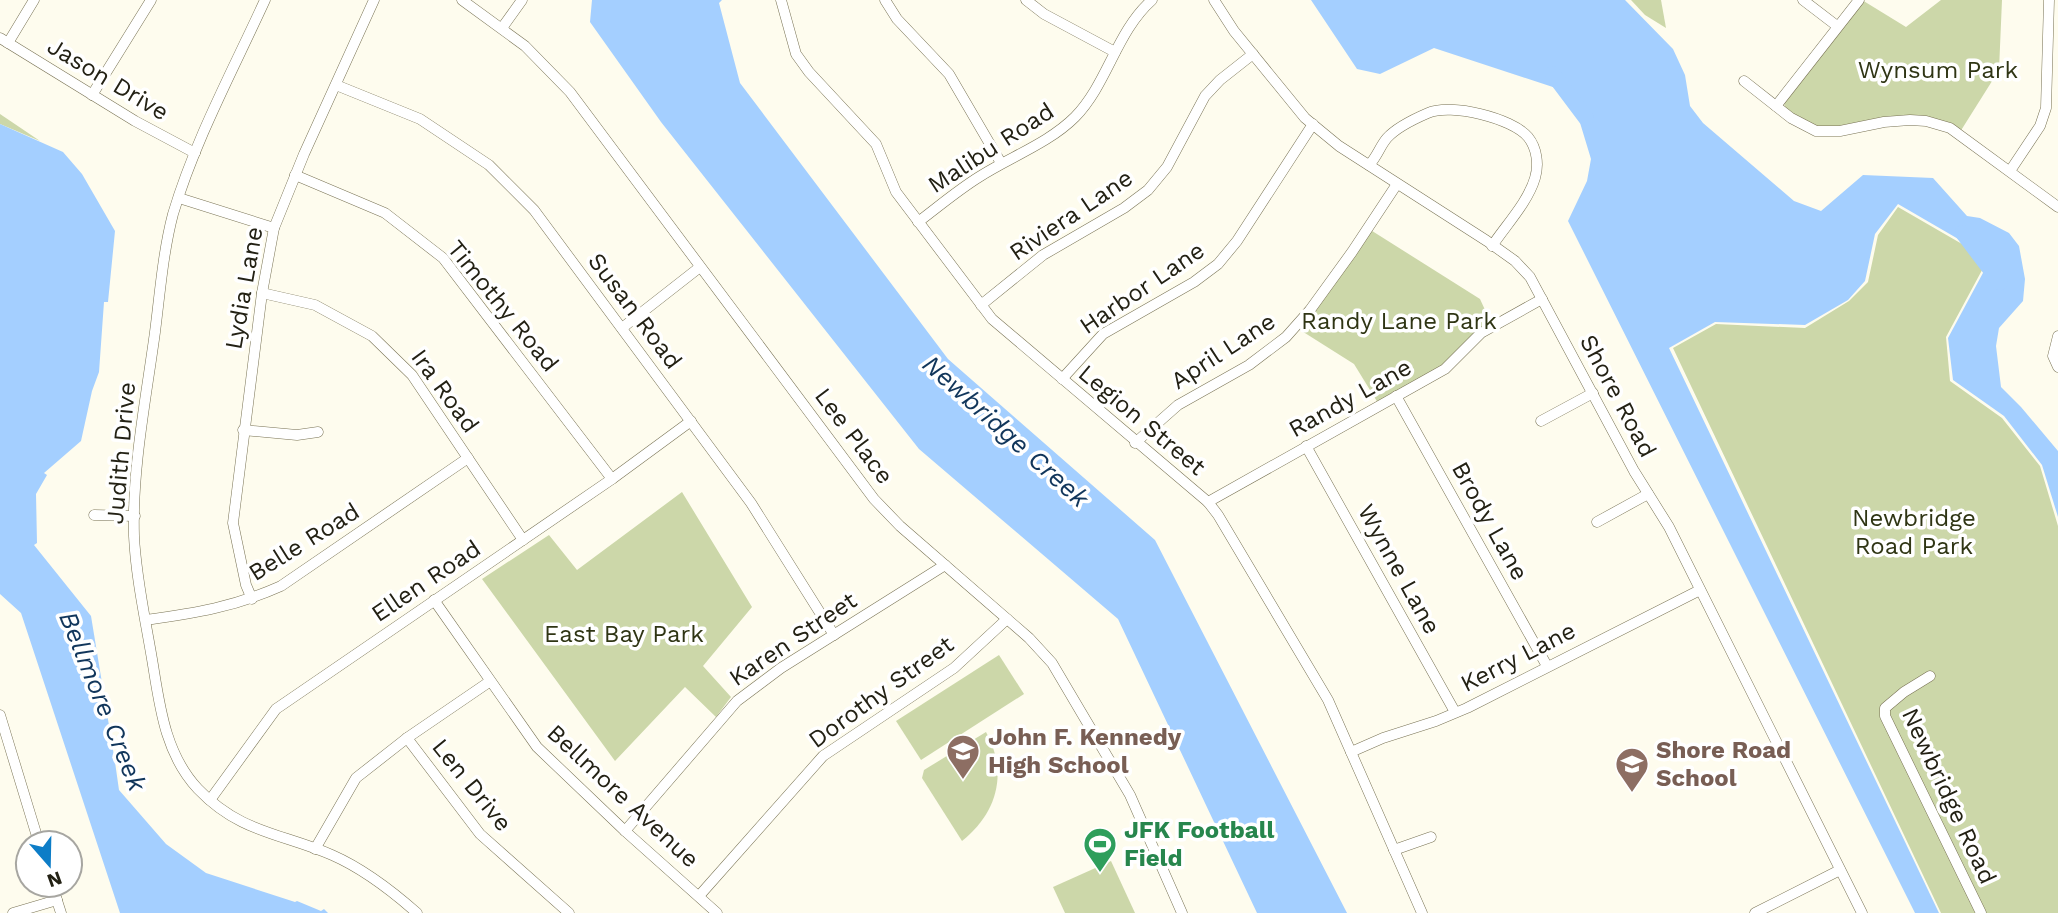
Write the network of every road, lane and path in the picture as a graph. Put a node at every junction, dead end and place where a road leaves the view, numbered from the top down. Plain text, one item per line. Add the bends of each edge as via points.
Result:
1 (34, 0) edge
2 (151, 0) edge
3 (265, 0) edge
4 (374, 0) edge
5 (463, 0) edge
6 (522, 0) edge
7 (781, 0) edge
8 (885, 0) edge
9 (1026, 0) edge
10 (1152, 0) edge
11 (1214, 0) edge
12 (1803, 0) edge
13 (1858, 0) edge
14 (2049, 0) edge
15 (1838, 26) junction
16 (502, 28) junction
17 (4, 41) edge
18 (1115, 52) junction
19 (1253, 54) junction
20 (1744, 81) dead end
21 (336, 85) junction
22 (92, 95) junction
23 (1776, 106) junction
24 (1313, 124) junction
25 (195, 153) junction
26 (1001, 163) junction
27 (1369, 165) junction
28 (2010, 170) junction
29 (295, 176) junction
30 (1397, 184) junction
31 (179, 198) junction
32 (2058, 207) edge
33 (918, 222) junction
34 (274, 228) junction
35 (1492, 246) junction
36 (701, 267) junction
37 (262, 293) junction
38 (1542, 299) junction
39 (981, 305) junction
40 (622, 328) junction
41 (2058, 336) edge
42 (2058, 367) edge
43 (1062, 379) junction
44 (1593, 393) junction
45 (1396, 396) junction
46 (691, 421) junction
47 (1541, 421) dead end
48 (243, 430) junction
49 (318, 432) dead end
50 (1135, 443) junction
51 (1306, 446) junction
52 (468, 458) junction
53 (612, 480) junction
54 (1648, 494) junction
55 (1208, 502) junction
56 (94, 514) dead end
57 (135, 516) junction
58 (1597, 522) dead end
59 (523, 540) junction
60 (945, 565) junction
61 (1700, 590) junction
62 (251, 599) junction
63 (434, 600) junction
64 (1007, 619) junction
65 (146, 620) junction
66 (834, 635) junction
67 (1547, 666) junction
68 (1930, 676) dead end
69 (489, 682) junction
70 (1455, 712) junction
71 (0, 715) edge
72 (407, 738) junction
73 (1351, 752) junction
74 (210, 800) junction
75 (35, 829) edge
76 (625, 831) junction
77 (1431, 837) dead end
78 (315, 849) junction
79 (1394, 850) junction
80 (1840, 870) junction
81 (699, 895) junction
82 (57, 900) joint
83 (13, 913) edge
84 (61, 913) edge
85 (417, 913) edge
86 (569, 913) edge
87 (717, 913) edge
88 (1182, 913) edge
89 (1422, 913) edge
90 (1755, 913) edge
91 (1862, 913) edge
92 (1981, 913) edge

1 - 17 street
2 - 22 street
3 - 25 street, Judith Drive
4 - 21 street, Lydia Lane
5 - 16 street, Lee Place
6 - 16 street
7 - 33 street, Legion Street via 796,54 876,144 896,191
8 - 26 street via 949,74
9 - 18 street
10 - 18 street, Malibu Road via 1132,21
11 - 19 street, Shore Road
12 - 15 street
13 - 15 street
14 - 28 street via 2046,108 2040,127
15 - 23 street
16 - 36 street, Lee Place via 570,92
17 - 22 street, Jason Drive
18 - 26 street, Malibu Road via 1074,118
19 - 24 street, Shore Road
19 - 39 street, Riviera Lane via 1205,96 1167,167 1148,190 1043,255
20 - 23 street
21 - 29 street, Lydia Lane
21 - 40 street, Susan Road via 420,119 489,165 534,210
22 - 25 street, Jason Drive
23 - 28 street via 1816,131 1926,121 1950,128
24 - 27 street, Shore Road
24 - 43 street, Harbor Lane via 1218,264 1103,334
25 - 31 street, Judith Drive
26 - 33 street, Malibu Road
27 - 30 street, Shore Road
27 - 35 street via 1396,130 1441,109 1471,112 1522,131 1534,146 1535,178
28 - 32 street
29 - 34 street, Lydia Lane
29 - 53 street, Timothy Road via 385,213 443,258
30 - 35 street, Shore Road
30 - 50 street, April Lane via 1352,252 1286,337 1249,365 1178,405
31 - 34 street
31 - 57 street, Judith Drive via 165,259 136,474
33 - 39 street, Legion Street
34 - 37 street, Lydia Lane
35 - 38 street, Shore Road via 1521,267
36 - 40 street
36 - 60 street, Lee Place via 874,499
37 - 48 street, Lydia Lane
37 - 52 street, Ira Road via 315,305 372,335 412,375
38 - 44 street, Shore Road
38 - 45 street, Randy Lane via 1490,327 1445,369
39 - 43 street, Legion Street
40 - 46 street, Susan Road
41 - 42 street via 2053,355
43 - 50 street, Legion Street
44 - 47 street
44 - 54 street, Shore Road
45 - 51 street, Randy Lane
45 - 67 street, Brody Lane
46 - 53 street, Ellen Road
46 - 66 street, Susan Road via 751,503
48 - 49 street via 297,435
48 - 62 street, Lydia Lane via 233,523
50 - 55 street, Legion Street
51 - 55 street, Randy Lane
51 - 70 street, Wynne Lane
52 - 59 street, Ira Road
52 - 62 street, Belle Road via 281,586
53 - 59 street, Ellen Road
54 - 58 street
54 - 61 street, Shore Road
55 - 73 street, Legion Street via 1328,700
56 - 57 street
57 - 65 street, Judith Drive
59 - 63 street, Ellen Road
60 - 64 street, Lee Place
60 - 66 street, Karen Street
61 - 67 street, Kerry Lane
61 - 80 street, Shore Road
62 - 65 street, Belle Road via 209,611
63 - 69 street, Bellmore Avenue
63 - 74 street, Ellen Road via 276,709
64 - 81 street, Dorothy Street via 954,668 823,756
64 - 88 street, Lee Place via 1042,651 1079,707 1130,795
65 - 74 street, Judith Drive via 167,735 179,764
66 - 76 street, Karen Street via 737,701
67 - 70 street, Kerry Lane
68 - 92 street, Newbridge Road via 1885,708 1885,716
69 - 72 street
69 - 76 street, Bellmore Avenue via 537,747
70 - 73 street, Kerry Lane
71 - 75 street
72 - 78 street via 356,778
72 - 86 street, Len Drive via 480,834
73 - 79 street, Legion Street
74 - 78 street, Judith Drive via 244,825
76 - 81 street, Bellmore Avenue
77 - 79 street
78 - 85 street, Judith Drive via 356,866
79 - 89 street, Legion Street
80 - 90 street
80 - 91 street, Shore Road
81 - 87 street, Bellmore Avenue
82 - 83 street
82 - 84 street

